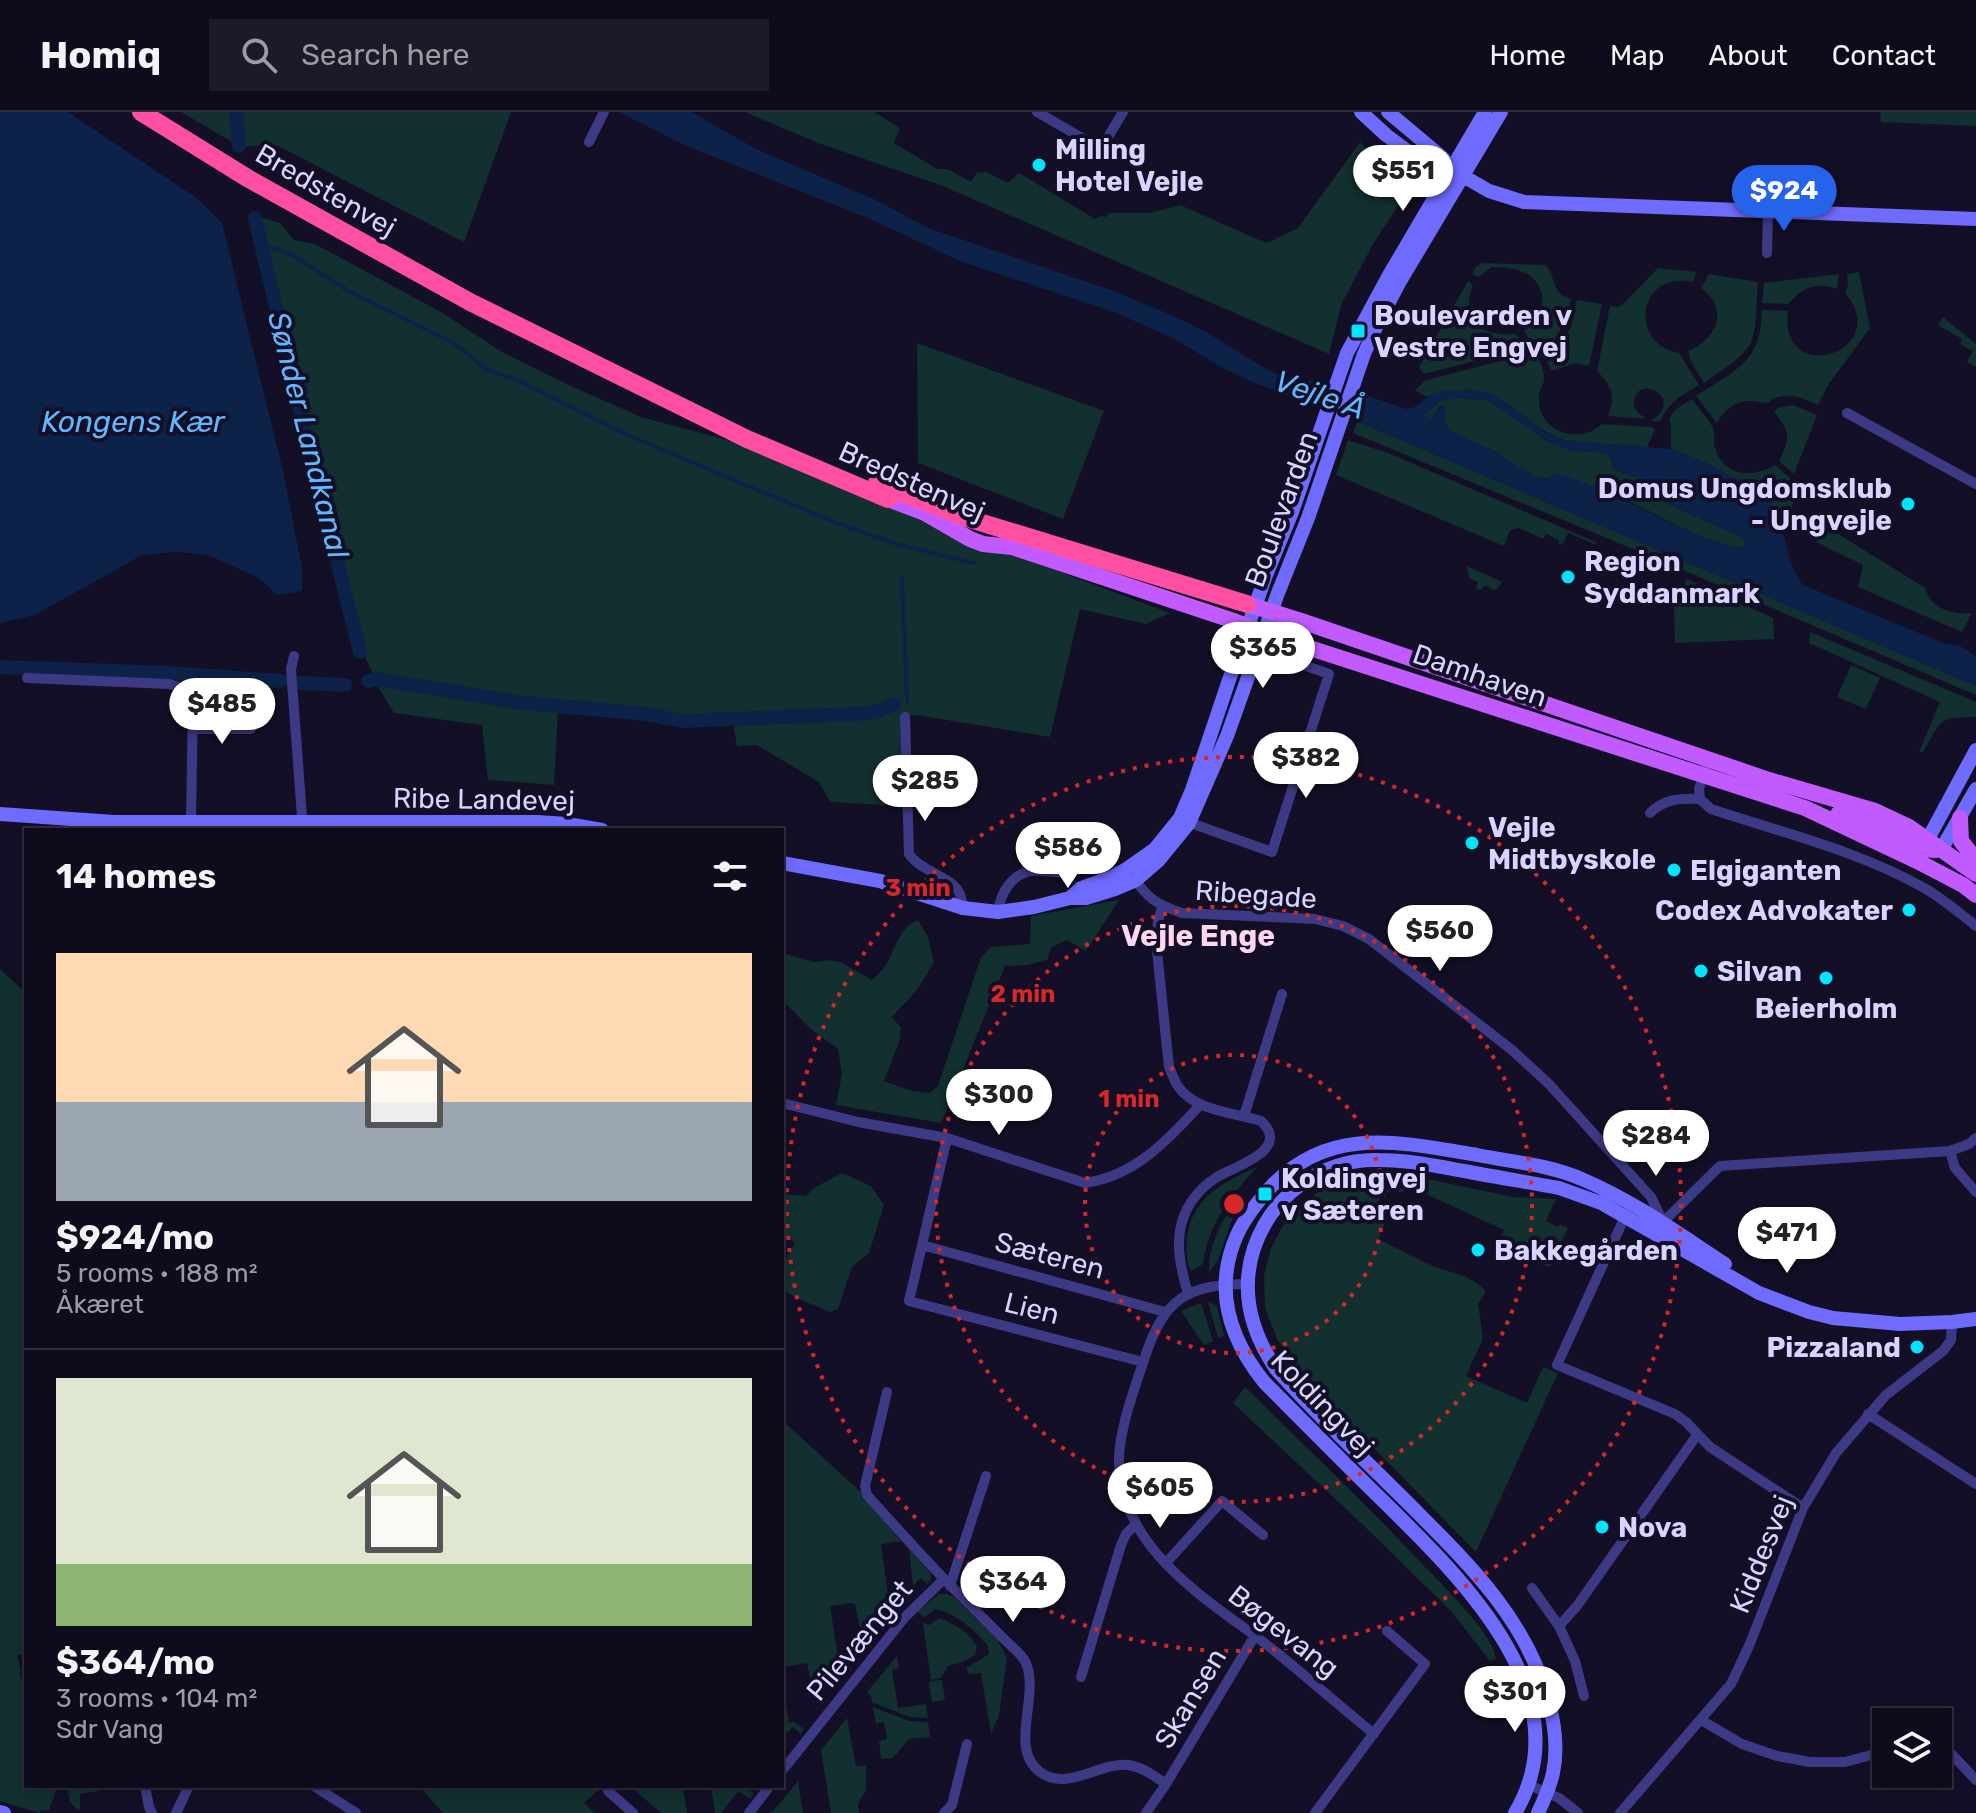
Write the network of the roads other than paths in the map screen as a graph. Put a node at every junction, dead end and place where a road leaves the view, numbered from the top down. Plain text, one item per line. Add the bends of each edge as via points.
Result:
1 (141, 112) edge
2 (604, 112) edge
3 (1037, 112) edge
4 (1123, 112) edge
5 (1361, 112) edge
6 (1388, 112) edge
7 (1485, 112) edge
8 (1501, 112) edge
9 (589, 142) dead end
10 (1457, 173) junction
11 (1768, 212) junction
12 (1976, 219) edge
13 (1767, 253) dead end
14 (660, 396) junction
15 (1847, 413) dead end
16 (1976, 484) edge
17 (1793, 488) dead end
18 (1805, 492) dead end
19 (888, 499) joint
20 (1258, 608) junction
21 (1251, 627) junction
22 (294, 656) dead end
23 (1298, 663) dead end
24 (27, 678) dead end
25 (905, 717) dead end
26 (193, 729) junction
27 (251, 729) dead end
28 (1976, 750) edge
29 (1706, 768) junction
30 (1976, 789) edge
31 (1700, 799) junction
32 (1650, 813) dead end
33 (0, 814) edge
34 (1960, 818) junction
35 (1185, 821) junction
36 (191, 822) junction
37 (113, 826) edge
38 (302, 826) edge
39 (365, 826) edge
40 (516, 826) edge
41 (537, 826) edge
42 (590, 828) edge
43 (1104, 836) dead end
44 (1922, 850) junction
45 (1941, 850) junction
46 (1976, 860) edge
47 (784, 863) edge
48 (1132, 874) junction
49 (1976, 874) edge
50 (1976, 895) edge
51 (1162, 907) junction
52 (963, 908) junction
53 (998, 912) junction
54 (1976, 926) edge
55 (1282, 994) dead end
56 (784, 1104) edge
57 (1200, 1105) junction
58 (1244, 1116) junction
59 (947, 1138) junction
60 (1976, 1138) edge
61 (1950, 1151) junction
62 (1976, 1192) edge
63 (1628, 1210) junction
64 (1663, 1222) junction
65 (922, 1245) junction
66 (1225, 1284) junction
67 (1248, 1284) junction
68 (1188, 1293) junction
69 (1165, 1312) junction
70 (1857, 1319) junction
71 (1976, 1319) edge
72 (1952, 1322) junction
73 (1143, 1362) junction
74 (887, 1392) dead end
75 (1868, 1414) junction
76 (1697, 1435) junction
77 (986, 1476) dead end
78 (1976, 1484) edge
79 (1803, 1508) junction
80 (1135, 1525) junction
81 (1263, 1535) dead end
82 (1166, 1563) junction
83 (947, 1582) junction
84 (1532, 1588) dead end
85 (1559, 1626) junction
86 (1387, 1631) dead end
87 (1254, 1637) junction
88 (1081, 1677) dead end
89 (1584, 1696) dead end
90 (1701, 1720) junction
91 (1374, 1734) junction
92 (967, 1744) dead end
93 (1952, 1754) edge
94 (1872, 1755) edge
95 (784, 1768) edge
96 (1976, 1780) edge
97 (1166, 1784) junction
98 (1527, 1784) junction
99 (145, 1788) edge
100 (188, 1788) edge
101 (317, 1788) edge
102 (768, 1788) edge
103 (608, 1791) dead end
104 (1547, 1792) junction
105 (152, 1813) edge
106 (176, 1813) edge
107 (356, 1813) edge
108 (633, 1813) edge
109 (749, 1813) edge
110 (944, 1813) edge
111 (1146, 1813) edge
112 (1315, 1813) edge
113 (1515, 1813) edge
114 (1538, 1813) edge
115 (1578, 1813) edge
116 (1620, 1813) edge

1 - 14 highway, Bredstenvej via 395,261
2 - 9 street
3 - 4 street via 1101,149
5 - 10 main road via 1425,164
6 - 10 main road
7 - 10 main road, Boulevarden
8 - 10 main road, Boulevarden
10 - 11 main road via 1524,202
10 - 20 main road, Boulevarden via 1364,354 1308,518
10 - 20 main road, Boulevarden via 1347,353
11 - 12 main road
11 - 13 street
14 - 19 highway, Bredstenvej
14 - 20 highway, Bredstenvej via 973,520
15 - 16 street
17 - 18 street
19 - 21 main road, Bredstenvej via 983,544 1012,547
20 - 21 main road, Boulevarden
20 - 29 main road, Damhaven
21 - 29 main road, Damhaven
21 - 35 main road, Boulevarden
22 - 38 street
23 - 35 street via 1329,674 1272,852
24 - 26 street via 169,684 193,697
25 - 52 street via 909,854 960,893
26 - 27 street
26 - 36 street
28 - 44 main road
29 - 31 street
29 - 44 main road, Damhaven
29 - 44 main road, Damhaven via 1875,811 1909,827
30 - 34 main road
31 - 32 street via 1676,798
31 - 54 street via 1711,809 1887,870 1927,890
33 - 37 main road, Ribe Landevej
34 - 45 main road
34 - 46 main road via 1961,841
35 - 48 main road, Boulevarden via 1158,861
36 - 37 main road, Ribe Landevej
36 - 38 main road, Ribe Landevej
38 - 39 main road, Ribe Landevej
39 - 40 main road, Ribe Landevej
40 - 41 main road, Ribe Landevej
41 - 42 main road, Ribe Landevej
43 - 53 street via 1076,869 1022,874 1010,883
44 - 45 main road, Damhaven
44 - 50 main road, Damhaven
45 - 49 main road, Damhaven
47 - 52 main road via 880,881
48 - 51 street, Ribegade
48 - 53 main road via 1115,889 1086,898
51 - 57 street via 1156,941 1169,1067 1177,1085
51 - 64 street, Ribegade via 1182,913 1315,919 1369,939 1549,1084 1651,1197
52 - 53 main road
55 - 58 street
56 - 59 street
57 - 58 street
57 - 59 street via 1143,1160 1085,1183
58 - 68 street via 1268,1128 1269,1142 1259,1156 1216,1178 1192,1200 1178,1251
59 - 65 street
60 - 61 street
61 - 62 street via 1955,1168
61 - 64 street via 1720,1166
63 - 64 main road, Koldingvej
63 - 66 main road, Koldingvej via 1580,1178 1536,1166 1410,1144 1348,1144 1295,1165 1257,1203 1238,1232
63 - 67 main road, Koldingvej via 1559,1188 1409,1162 1346,1163 1318,1173 1273,1210 1250,1261
63 - 70 main road, Koldingvej via 1759,1293 1821,1315
63 - 76 street via 1557,1365 1675,1414
64 - 70 main road, Koldingvej via 1757,1282
65 - 69 street, Sæteren
65 - 73 street, Lien via 909,1301
66 - 67 street, Bøgevang
66 - 68 street, Bøgevang
66 - 98 main road, Koldingvej via 1233,1329 1264,1382 1463,1583 1491,1618 1510,1650 1532,1715 1534,1747
67 - 104 main road, Koldingvej via 1255,1330 1276,1369 1458,1553 1489,1587 1528,1645 1554,1730 1555,1760
68 - 69 street, Bøgevang
69 - 73 street, Bøgevang
70 - 72 main road, Koldingvej
71 - 72 main road, Koldingvej
72 - 75 street, Kiddesvej via 1951,1340 1943,1351
73 - 80 street, Bøgevang via 1119,1461 1123,1496
74 - 83 street via 867,1495
75 - 78 street
75 - 79 street, Kiddesvej via 1836,1453
76 - 79 street
76 - 85 street
77 - 83 street
79 - 90 street, Kiddesvej via 1739,1669
80 - 82 street, Bøgevang
80 - 88 street via 1121,1545
81 - 82 street via 1222,1501
82 - 87 street, Bøgevang
83 - 95 street, Pilevænget via 905,1617
83 - 97 street via 1025,1659 1031,1678 1025,1747 1041,1773 1071,1778 1130,1765
84 - 85 street
85 - 89 street
86 - 91 street via 1425,1664
87 - 91 street, Bøgevang
87 - 97 street, Skansen
90 - 94 street via 1742,1744 1788,1758 1845,1762
90 - 116 street, Kiddesvej
91 - 112 street
92 - 110 street via 952,1805
93 - 96 street
97 - 111 street, Skansen
98 - 104 street
98 - 113 main road, Koldingvej
99 - 105 street
100 - 106 street
101 - 107 street
102 - 109 street
103 - 108 street
104 - 114 main road, Koldingvej
104 - 115 street

